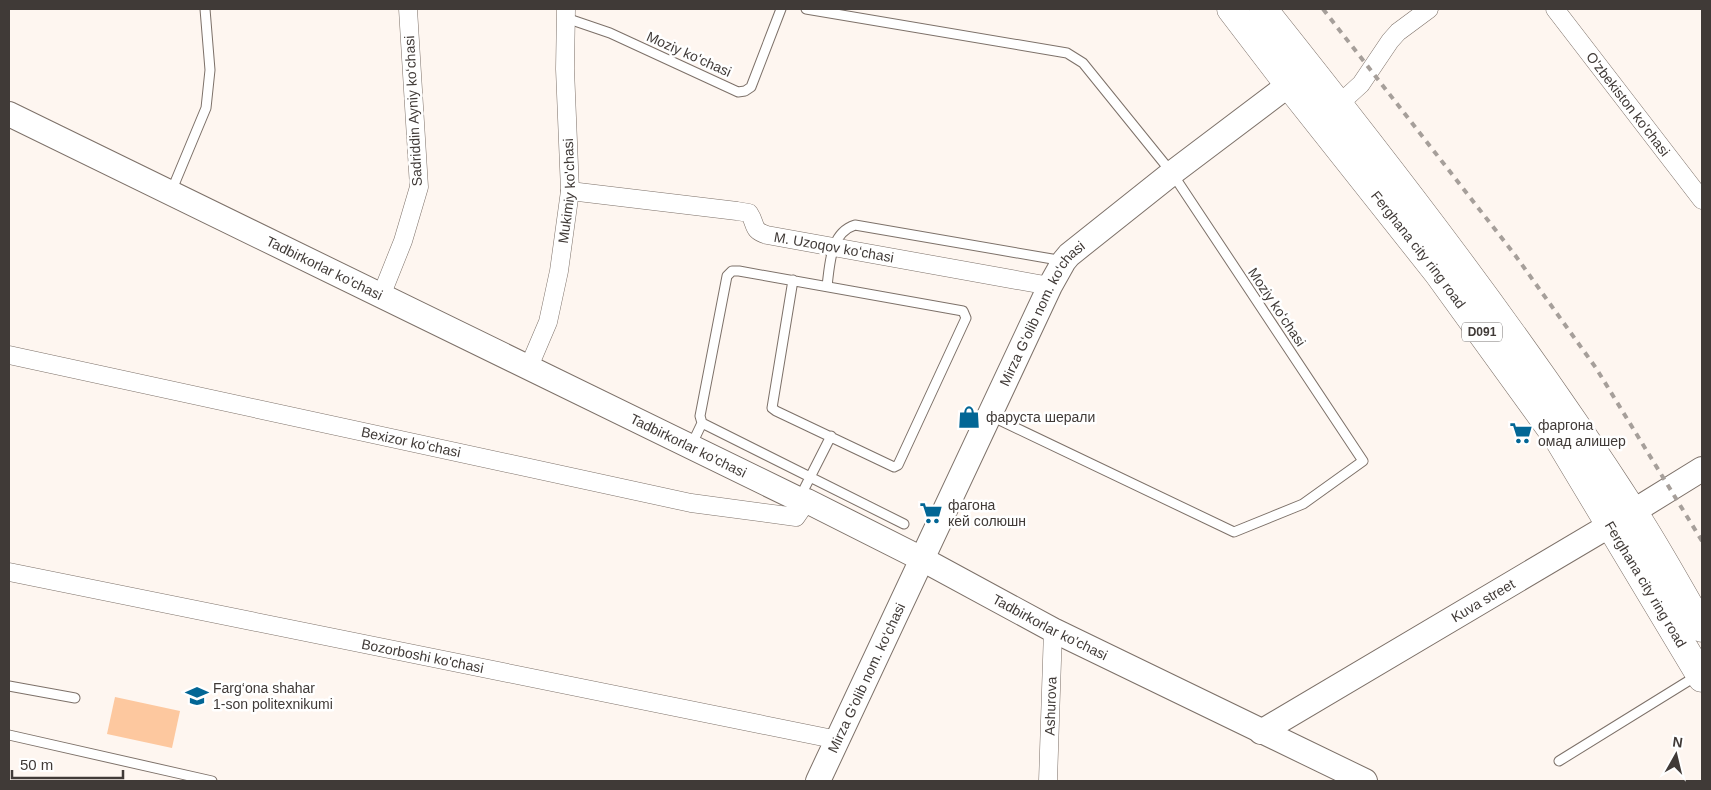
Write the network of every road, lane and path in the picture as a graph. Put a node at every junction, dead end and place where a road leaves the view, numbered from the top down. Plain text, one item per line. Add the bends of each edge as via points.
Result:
1 (205, 9) edge
2 (408, 9) edge
3 (781, 9) edge
4 (806, 9) edge
5 (1231, 9) edge
6 (1263, 9) edge
7 (1429, 9) edge
8 (1555, 9) edge
9 (566, 13) edge
10 (1310, 68) junction
11 (1288, 85) junction
12 (1338, 105) junction
13 (9, 114) edge
14 (1172, 173) junction
15 (570, 191) junction
16 (171, 193) junction
17 (1702, 200) edge
18 (834, 246) junction
19 (1064, 260) junction
20 (793, 280) junction
21 (827, 286) junction
22 (1050, 286) junction
23 (381, 296) junction
24 (9, 355) edge
25 (528, 369) junction
26 (990, 416) junction
27 (702, 424) junction
28 (831, 436) junction
29 (690, 446) junction
30 (1702, 469) edge
31 (805, 493) junction
32 (1622, 517) junction
33 (904, 524) dead end
34 (922, 559) junction
35 (9, 572) edge
36 (1702, 628) edge
37 (1053, 630) junction
38 (1701, 676) edge
39 (9, 686) edge
40 (75, 698) dead end
41 (1261, 732) junction
42 (9, 734) edge
43 (838, 740) junction
44 (1559, 761) dead end
45 (212, 781) edge
46 (818, 781) edge
47 (1048, 781) edge
48 (1365, 781) edge

1 - 16 lane via 210,70 206,108
2 - 23 street, Sadriddin Ayniy koʻchasi via 419,187 403,241
3 - 9 lane, Moziy koʻchasi via 751,87 738,92
4 - 14 lane, Moziy koʻchasi via 1067,53 1083,64
5 - 11 highway, Ferghana city ring road / D091
6 - 10 highway, Ferghana city ring road / D091
7 - 12 street via 1398,32 1361,84
8 - 17 street, O'zbekiston ko'chasi
9 - 15 street, Mukimiy ko'chasi
10 - 11 main road, Mirza G‘olib nom. ko‘chasi
10 - 12 highway, Ferghana city ring road / D091
11 - 14 main road, Mirza G‘olib nom. ko‘chasi
11 - 32 highway, Ferghana city ring road / D091 via 1438,273 1559,440
12 - 32 highway, Ferghana city ring road / D091 via 1522,346
13 - 16 main road, Tadbirkorlar ko'chasi
14 - 19 main road, Mirza G‘olib nom. ko‘chasi
14 - 26 lane, Moziy koʻchasi via 1363,461 1304,504 1234,532
15 - 18 street, M. Uzoqov koʻchasi via 749,213 758,232
15 - 25 street, Mukimiy ko'chasi via 548,322
16 - 23 main road, Tadbirkorlar ko'chasi
18 - 19 lane via 842,232 855,225
18 - 21 lane
18 - 22 street, M. Uzoqov koʻchasi
19 - 22 main road, Mirza G‘olib nom. ko‘chasi
20 - 21 lane
20 - 27 lane via 732,270 727,276 700,416
20 - 28 lane via 772,408
21 - 28 lane via 963,311 966,318 898,466 890,466
22 - 26 main road, Mirza G‘olib nom. ko‘chasi
23 - 25 main road, Tadbirkorlar ko'chasi
24 - 31 street, Bexizor koʻchasi via 691,503 796,517
25 - 29 main road, Tadbirkorlar ko'chasi
26 - 34 main road, Mirza G‘olib nom. ko‘chasi
27 - 29 lane
27 - 31 lane
28 - 31 lane
29 - 31 main road, Tadbirkorlar ko'chasi
30 - 32 main road, Kuva street
31 - 33 lane
31 - 34 main road, Tadbirkorlar ko'chasi
32 - 36 highway, Ferghana city ring road / D091
32 - 38 highway, Ferghana city ring road / D091
32 - 41 main road, Kuva street
34 - 37 main road, Tadbirkorlar ko'chasi
34 - 43 main road, Mirza G‘olib nom. ko‘chasi
35 - 43 street, Bozorboshi ko'chasi
37 - 41 main road, Tadbirkorlar ko'chasi
37 - 47 street, Ashurova
38 - 44 lane
39 - 40 lane
41 - 48 main road, Tadbirkorlar ko'chasi
42 - 45 lane
43 - 46 main road, Mirza G‘olib nom. ko‘chasi

